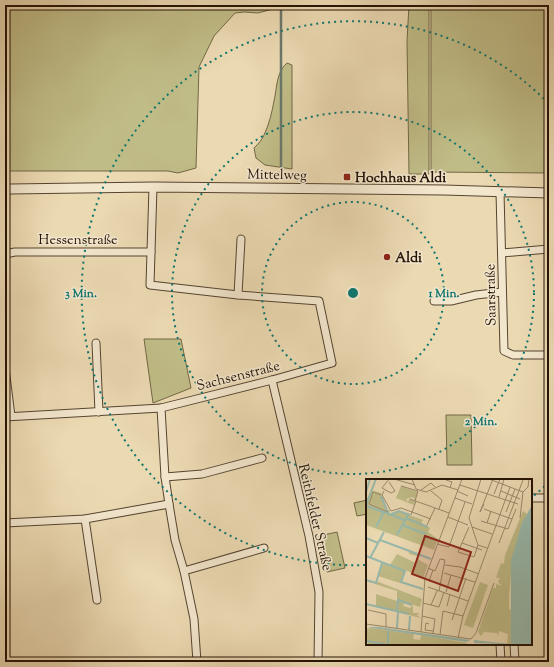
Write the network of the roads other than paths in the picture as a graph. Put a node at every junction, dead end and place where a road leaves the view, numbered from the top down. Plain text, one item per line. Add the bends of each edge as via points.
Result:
1 (153, 187) junction
2 (5, 191) edge
3 (500, 192) junction
4 (549, 193) edge
5 (241, 239) dead end
6 (549, 249) edge
7 (151, 252) junction
8 (502, 253) junction
9 (5, 254) edge
10 (502, 292) junction
11 (238, 295) junction
12 (434, 301) dead end
13 (96, 343) dead end
14 (549, 355) edge
15 (5, 368) edge
16 (272, 380) junction
17 (161, 408) junction
18 (99, 412) junction
19 (8, 416) edge
20 (262, 458) dead end
21 (166, 477) junction
22 (532, 498) edge
23 (549, 498) edge
24 (169, 504) junction
25 (85, 519) junction
26 (5, 523) edge
27 (264, 548) dead end
28 (184, 571) junction
29 (97, 600) dead end
30 (502, 645) edge
31 (514, 645) edge
32 (197, 662) edge
33 (318, 662) edge
34 (501, 662) edge
35 (515, 662) edge

1 - 2 street, Mittelweg
1 - 3 street, Mittelweg
1 - 7 street, Sachsenstraße
3 - 4 street, Mittelweg
3 - 8 street, Saarstraße
5 - 11 street
6 - 8 street
7 - 9 street, Hessenstraße
7 - 11 street, Sachsenstraße via 150,285
8 - 10 street, Saarstraße
10 - 12 street via 451,301
10 - 14 street, Saarstraße via 504,351 513,355
11 - 16 street, Sachsenstraße via 319,301 332,363
13 - 18 street
15 - 19 street
16 - 17 street, Sachsenstraße
16 - 33 street, Reithfelder Straße via 309,536 319,592
17 - 18 street, Sachsenstraße
17 - 21 street
18 - 19 street, Sachsenstraße
20 - 21 street via 202,474
21 - 24 street
22 - 23 street
24 - 25 street
24 - 28 street via 175,540
25 - 26 street
25 - 29 street
27 - 28 street
28 - 32 street via 194,619
30 - 34 street
31 - 35 street

